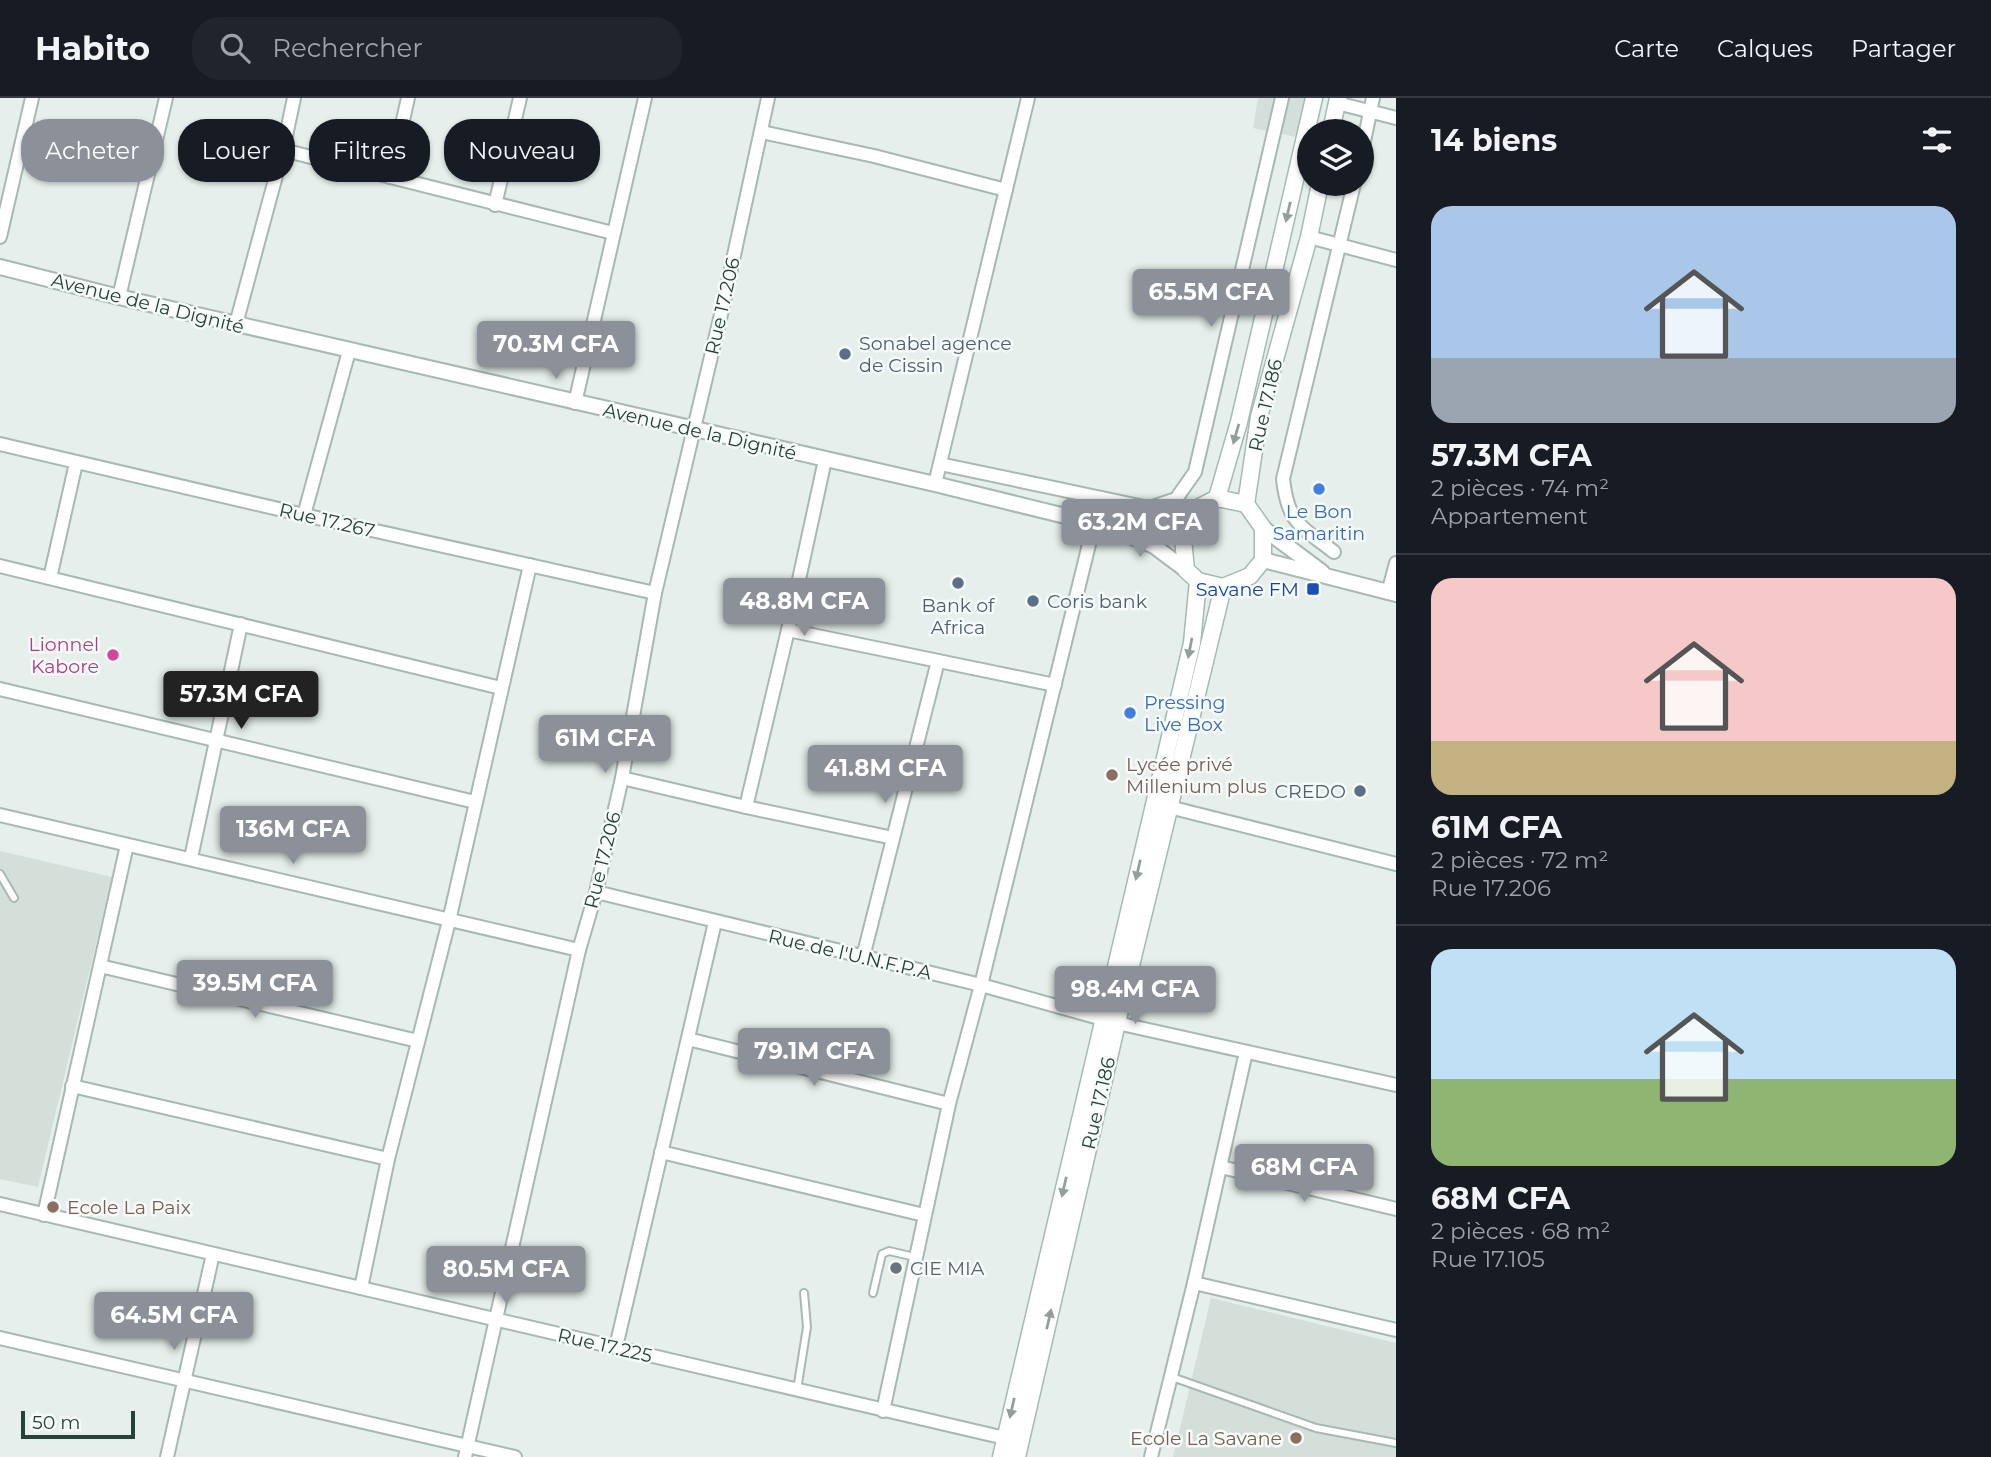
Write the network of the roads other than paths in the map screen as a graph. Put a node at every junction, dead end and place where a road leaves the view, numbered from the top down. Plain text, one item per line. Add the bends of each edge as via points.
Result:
1 (32, 98) edge
2 (166, 98) edge
3 (294, 98) edge
4 (408, 98) edge
5 (520, 98) edge
6 (645, 98) edge
7 (768, 98) edge
8 (1028, 98) edge
9 (1282, 98) edge
10 (1314, 98) edge
11 (1373, 98) edge
12 (1338, 101) edge
13 (1370, 111) junction
14 (1396, 118) edge
15 (290, 119) edge
16 (403, 119) edge
17 (1334, 119) edge
18 (1368, 119) edge
19 (762, 132) junction
20 (274, 182) edge
21 (409, 182) edge
22 (1006, 190) junction
23 (1318, 196) edge
24 (1351, 196) edge
25 (495, 205) junction
26 (613, 233) junction
27 (0, 237) edge
28 (1309, 237) junction
29 (1341, 246) junction
30 (1396, 260) edge
31 (0, 267) edge
32 (119, 297) junction
33 (236, 324) junction
34 (349, 351) junction
35 (575, 403) junction
36 (693, 430) junction
37 (0, 444) edge
38 (825, 460) junction
39 (76, 463) junction
40 (940, 464) junction
41 (935, 484) junction
42 (1217, 498) junction
43 (1246, 505) junction
44 (1191, 512) junction
45 (304, 516) junction
46 (1100, 525) junction
47 (1263, 528) junction
48 (1334, 552) dead end
49 (1263, 560) junction
50 (1396, 563) edge
51 (530, 565) junction
52 (0, 566) edge
53 (1192, 575) junction
54 (1329, 577) junction
55 (50, 578) junction
56 (1223, 587) junction
57 (655, 593) junction
58 (1392, 594) edge
59 (242, 624) junction
60 (789, 630) junction
61 (938, 661) junction
62 (1055, 685) junction
63 (501, 688) junction
64 (0, 690) edge
65 (216, 742) junction
66 (622, 778) junction
67 (475, 802) junction
68 (746, 807) junction
69 (1169, 807) junction
70 (0, 815) edge
71 (893, 838) junction
72 (127, 845) junction
73 (191, 858) junction
74 (1396, 863) edge
75 (0, 874) edge
76 (596, 892) junction
77 (14, 898) dead end
78 (449, 921) junction
79 (715, 922) junction
80 (579, 950) junction
81 (863, 957) junction
82 (100, 966) junction
83 (981, 985) junction
84 (1110, 1021) junction
85 (688, 1039) junction
86 (418, 1041) junction
87 (1246, 1052) junction
88 (1396, 1085) edge
89 (72, 1086) junction
90 (949, 1104) junction
91 (660, 1152) junction
92 (388, 1159) junction
93 (1220, 1167) junction
94 (0, 1204) edge
95 (1396, 1209) edge
96 (44, 1215) junction
97 (924, 1215) junction
98 (213, 1254) junction
99 (915, 1257) junction
100 (1194, 1283) junction
101 (361, 1288) junction
102 (804, 1293) dead end
103 (873, 1293) dead end
104 (496, 1320) junction
105 (1396, 1330) edge
106 (0, 1338) edge
107 (617, 1347) junction
108 (1170, 1377) junction
109 (185, 1380) junction
110 (797, 1390) junction
111 (883, 1411) junction
112 (1005, 1438) junction
113 (1396, 1443) edge
114 (466, 1451) edge
115 (167, 1457) edge
116 (515, 1457) edge
117 (1001, 1457) edge
118 (1017, 1457) edge
119 (1151, 1457) edge

1 - 27 street
2 - 32 street
3 - 15 street
4 - 16 street
5 - 25 street
6 - 26 street
7 - 19 street, Rue 17.206
8 - 22 street
9 - 40 street via 1195,472 1176,499 1149,508
10 -> 42 main road
11 - 13 street
12 - 13 street
12 - 17 main road
13 - 14 street
13 - 18 street
19 - 22 street
19 - 36 street, Rue 17.206
20 - 33 street
21 - 25 street
22 - 40 street
23 - 28 main road, Rue 17.186
24 - 29 street
25 - 26 street
26 - 35 street
28 - 29 street
28 - 43 main road, Rue 17.186 via 1259,417
29 - 30 street
29 - 48 street via 1283,480 1293,518
31 - 32 street, Avenue de la Dignité
32 - 33 street, Avenue de la Dignité
33 - 34 street, Avenue de la Dignité
34 - 35 street, Avenue de la Dignité
34 - 45 street
35 - 36 street, Avenue de la Dignité
36 - 38 street, Avenue de la Dignité
36 - 57 street, Rue 17.206
37 - 39 street, Rue 17.267
38 - 41 street, Avenue de la Dignité
38 - 60 street
39 - 45 street, Rue 17.267
39 - 55 street
40 - 41 street
41 - 46 street, Avenue de la Dignité
42 - 43 main road
42 - 44 main road
43 - 47 main road
44 - 46 street
44 - 53 main road via 1183,539
45 - 51 street, Rue 17.267
46 - 53 street, Avenue de la Dignité via 1154,546
46 - 62 street
47 - 49 main road
47 - 54 street
49 - 54 street
49 - 56 main road via 1250,576
50 - 58 street
51 - 57 street, Rue 17.267
51 - 63 street
52 - 55 street
53 - 56 main road
53 -> 84 main road via 1192,643
54 - 58 street
55 - 59 street
56 - 69 main road, Rue 17.186
57 - 66 street, Rue 17.206
59 - 63 street
59 - 65 street
60 - 61 street
60 - 68 street
61 - 62 street
61 - 71 street
62 - 83 street
63 - 67 street
64 - 65 street
65 - 67 street
65 - 73 street
66 - 68 street
66 - 76 street, Rue 17.206
67 - 78 street
68 - 71 street
69 - 74 street
69 - 84 main road, Rue 17.186
70 - 72 street
71 - 81 street
72 - 73 street
72 - 82 street
73 - 78 street
75 - 77 lane
76 - 79 street, Rue de l'U.N.F.P.A
76 - 80 street, Rue 17.206
78 - 80 street
78 - 86 street
79 - 81 street, Rue de l'U.N.F.P.A
79 - 85 street
80 - 104 street, Rue 17.206
81 - 83 street, Rue de l'U.N.F.P.A
82 - 86 street
82 - 89 street
83 - 84 street, Rue de l'U.N.F.P.A
83 - 90 street
84 - 87 street, Rue de l'U.N.F.P.A
84 -> 112 main road
118 -> 84 main road, Rue 17.186
85 - 90 street
85 - 91 street
86 - 92 street
87 - 88 street, Rue de l'U.N.F.P.A
87 - 93 street
89 - 92 street
89 - 96 street
90 - 97 street
91 - 97 street
91 - 107 street
92 - 101 street
93 - 95 street
93 - 100 street
94 - 96 street, Rue 17.225
96 - 98 street, Rue 17.225
97 - 99 street
98 - 101 street, Rue 17.225
98 - 109 street
99 - 103 lane via 889,1251 883,1254
99 - 111 street
100 - 105 street
100 - 108 street
101 - 104 street, Rue 17.225
102 - 110 lane via 807,1327
104 - 107 street, Rue 17.225
104 - 114 street, Rue 17.206
106 - 109 street
107 - 110 street, Rue 17.225
108 - 113 lane via 1317,1428
108 - 119 street
109 - 114 street
109 - 115 street
110 - 111 street, Rue 17.225
111 - 112 street, Rue 17.225
112 - 117 main road
114 - 116 street

